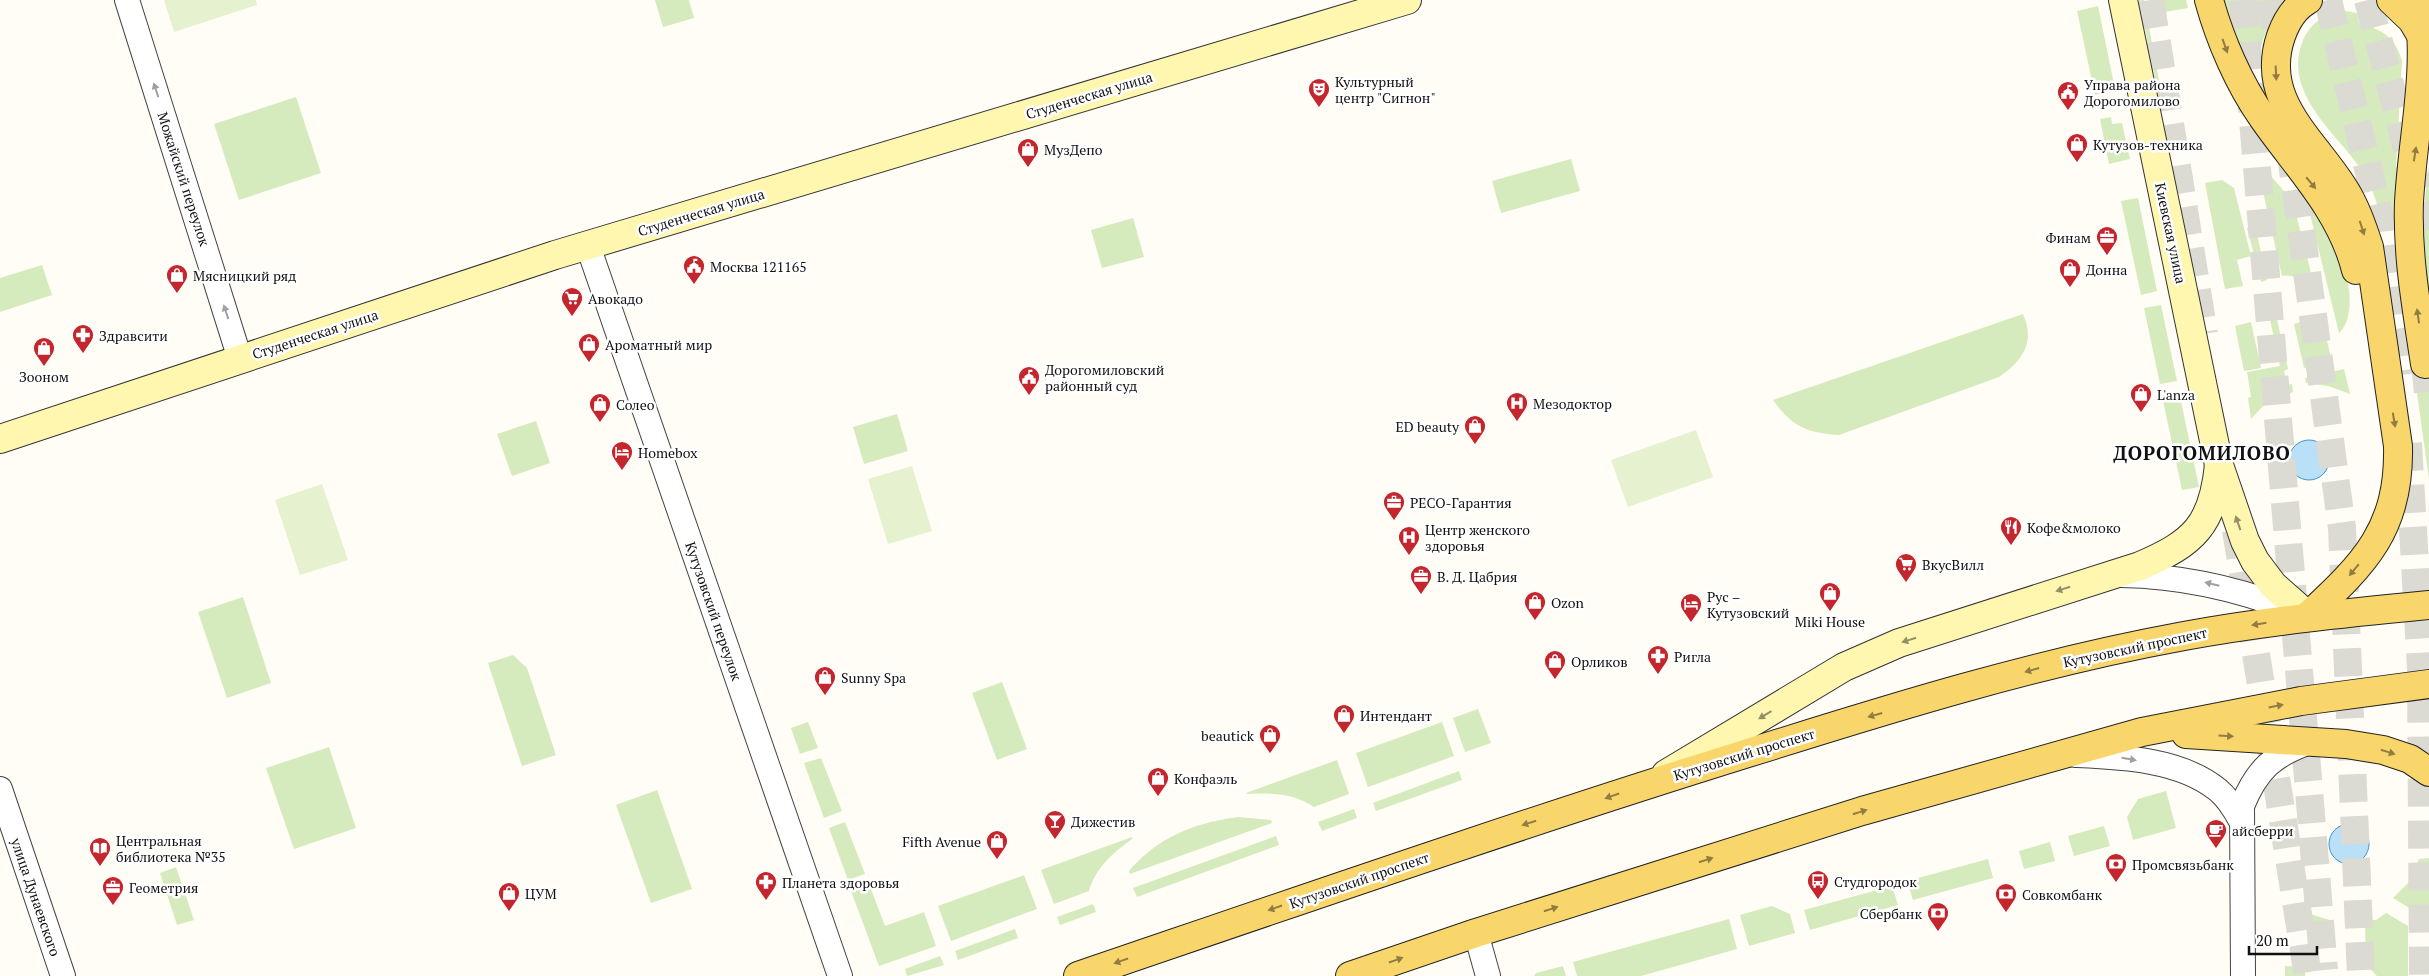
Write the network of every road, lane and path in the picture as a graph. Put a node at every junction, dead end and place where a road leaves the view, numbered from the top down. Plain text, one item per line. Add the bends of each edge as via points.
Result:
1 (127, 0) edge
2 (1407, 0) edge
3 (2123, 0) edge
4 (2209, 0) edge
5 (2308, 0) edge
6 (2391, 0) edge
7 (2418, 0) edge
8 (2428, 47) edge
9 (588, 246) junction
10 (240, 359) junction
11 (2424, 364) dead end
12 (2386, 372) junction
13 (0, 439) edge
14 (2219, 465) junction
15 (2110, 575) junction
16 (2429, 605) edge
17 (2308, 616) junction
18 (2429, 684) edge
19 (2142, 732) junction
20 (2310, 742) junction
21 (2064, 754) junction
22 (2429, 772) edge
23 (1649, 784) junction
24 (0, 789) edge
25 (2241, 821) junction
26 (1476, 933) junction
27 (63, 976) edge
28 (840, 976) edge
29 (1078, 976) edge
30 (1350, 976) edge
31 (1488, 976) edge
32 (2243, 976) edge

10 -> 1 street, Можайский переулок
2 - 9 street, Студенческая улица
3 - 14 street, Киевская улица
4 -> 12 main road via 2230,58 2261,116 2327,202 2342,228
5 -> 12 main road via 2292,14 2284,28 2275,71 2278,90 2290,114 2343,188 2359,219 2368,246
6 - 8 main road via 2412,20
7 - 8 main road
11 -> 8 main road via 2408,231 2414,160 2427,80
9 - 10 street, Студенческая улица
9 - 28 street, Кутузовский переулок
10 - 13 street, Студенческая улица
12 -> 17 main road via 2398,446 2399,475 2394,502 2384,528 2368,553 2341,585
14 - 15 street, Киевская улица via 2213,505 2189,538 2168,554
17 -> 14 street, Киевская улица via 2273,585 2255,561 2244,541
17 -> 15 street via 2259,596 2204,582
15 -> 23 street, Киевская улица via 1899,643 1844,667
16 - 17 main road, Кутузовский проспект
17 -> 23 main road, Кутузовский проспект via 2184,636 2058,663 1833,726
19 -> 18 main road via 2301,701
19 -> 20 main road
19 - 21 main road
20 -> 22 main road via 2384,750 2410,759
20 - 25 street via 2286,751 2267,764 2251,783 2242,806
21 -> 25 street via 2119,757 2161,765 2199,778 2232,805
26 -> 21 main road via 1862,811
23 -> 29 main road, Кутузовский проспект
24 - 27 street, улица Дунаевского
25 - 32 street
30 -> 26 main road
26 - 31 street

